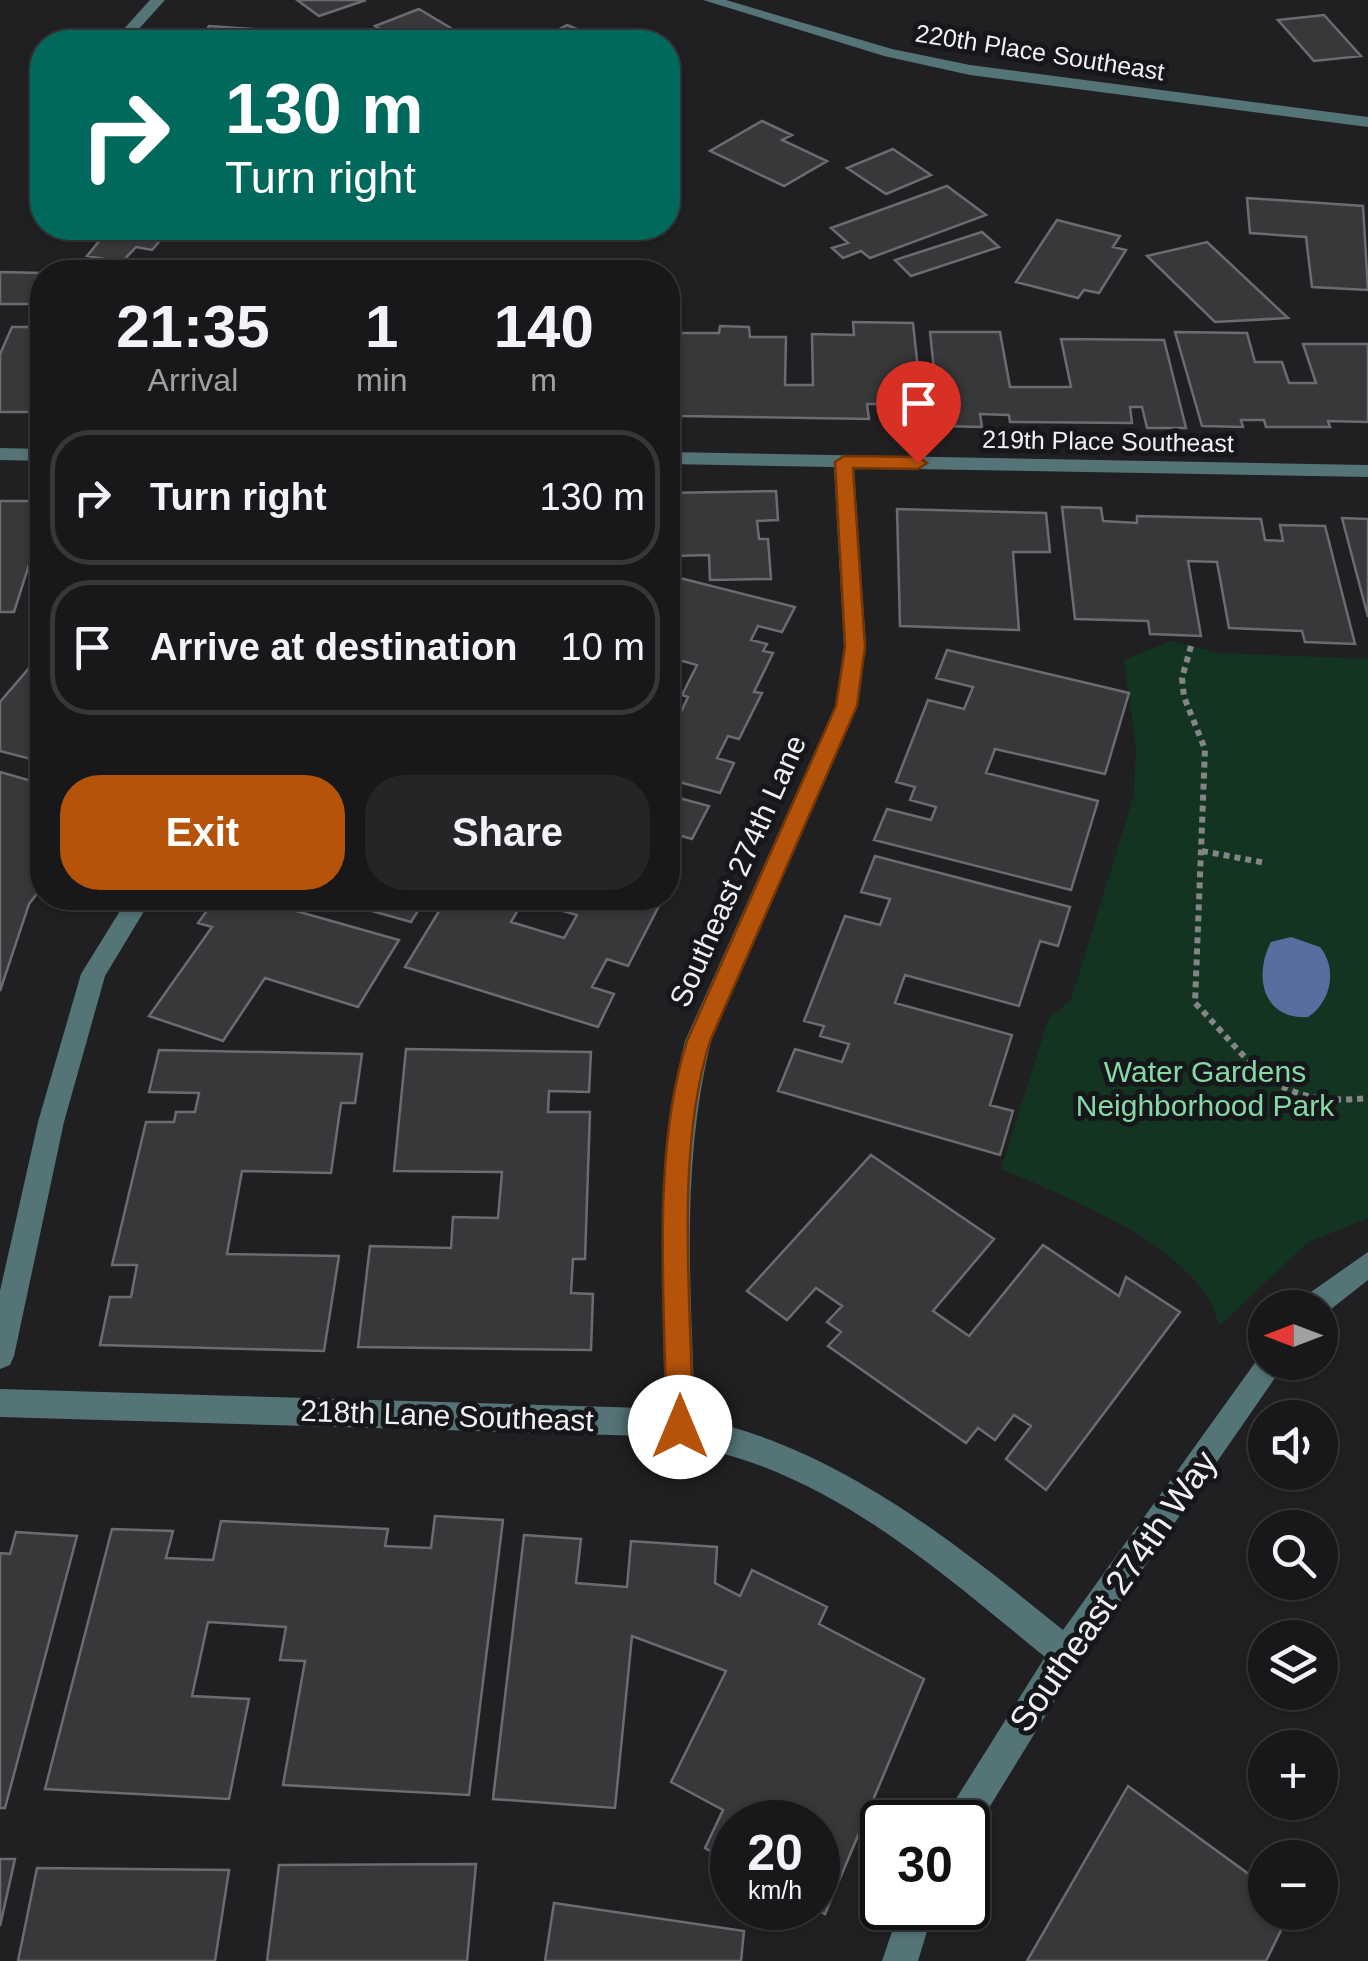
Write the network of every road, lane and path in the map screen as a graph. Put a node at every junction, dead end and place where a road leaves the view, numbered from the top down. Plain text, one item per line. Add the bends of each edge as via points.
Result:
1 (158, 0) edge
2 (710, 0) edge
3 (130, 30) edge
4 (1368, 122) edge
5 (0, 454) edge
6 (30, 455) edge
7 (680, 458) edge
8 (844, 462) junction
9 (1368, 471) edge
10 (1191, 646) dead end
11 (1202, 851) junction
12 (1266, 863) dead end
13 (133, 910) edge
14 (1368, 1098) edge
15 (1368, 1264) edge
16 (1334, 1290) edge
17 (0, 1356) edge
18 (1259, 1380) edge
19 (0, 1402) edge
20 (680, 1427) junction
21 (1066, 1653) junction
22 (975, 1800) edge
23 (909, 1930) edge
24 (900, 1961) edge

1 - 3 street
2 - 4 street, 220th Place Southeast via 970,70
5 - 6 street
7 - 8 street, 219th Place Southeast
8 - 9 street, 219th Place Southeast
8 - 20 street, Southeast 274th Lane via 855,647 846,706 698,1041 684,1087 678,1152
10 - 11 path via 1182,678 1205,749
11 - 12 path
11 - 14 path via 1196,1002 1276,1087 1328,1102
13 - 17 street via 93,974 51,1122
15 - 16 street
18 - 21 street, Southeast 274th Way
19 - 20 street, 218th Lane Southeast
20 - 21 street, 218th Lane Southeast via 806,1468 905,1524
21 - 22 street, Southeast 274th Way
23 - 24 street

